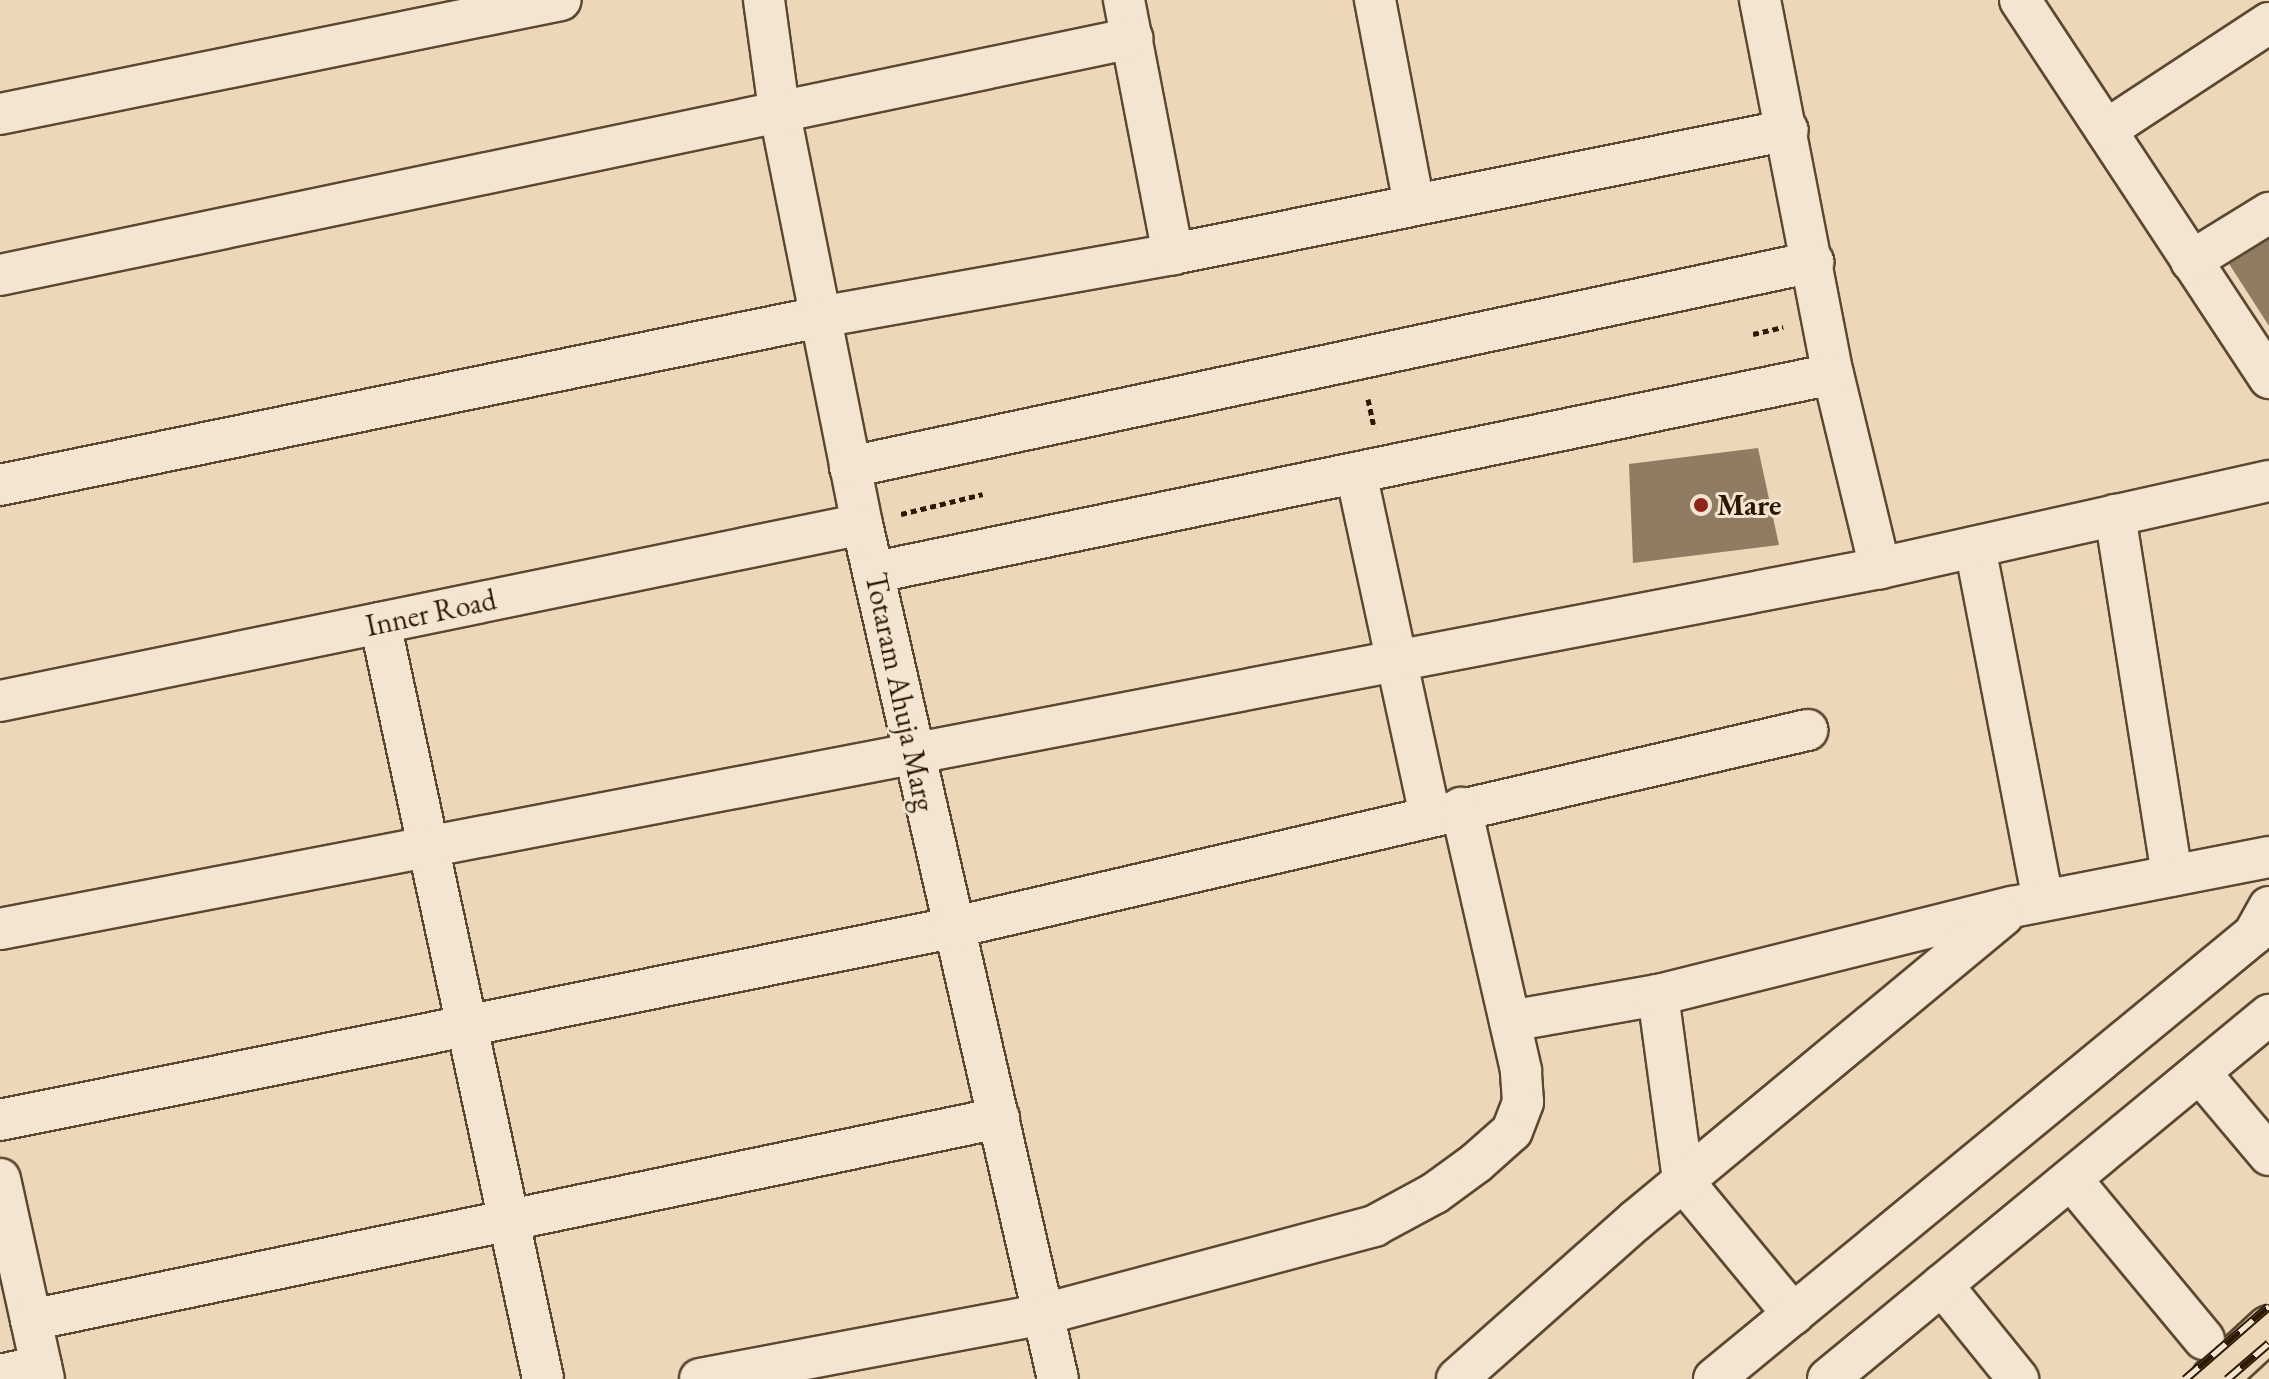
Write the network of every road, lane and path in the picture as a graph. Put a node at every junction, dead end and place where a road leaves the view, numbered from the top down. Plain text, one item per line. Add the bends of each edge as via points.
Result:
1 (561, 0) edge
2 (764, 0) edge
3 (1375, 0) edge
4 (1760, 0) edge
5 (2020, 0) edge
6 (1128, 19) edge
7 (2269, 23) edge
8 (779, 109) junction
9 (0, 114) edge
10 (1788, 130) junction
11 (2106, 130) junction
12 (1414, 204) junction
13 (2269, 213) edge
14 (1173, 254) junction
15 (2191, 261) junction
16 (1813, 262) junction
17 (0, 275) edge
18 (820, 317) junction
19 (1833, 374) junction
20 (2269, 378) edge
21 (1366, 389) dead end
22 (1376, 435) dead end
23 (850, 467) junction
24 (1356, 473) junction
25 (2269, 481) edge
26 (0, 485) edge
27 (983, 494) dead end
28 (2115, 515) junction
29 (862, 524) junction
30 (1975, 547) junction
31 (1880, 568) junction
32 (876, 572) junction
33 (380, 623) junction
34 (1397, 661) junction
35 (0, 701) edge
36 (1807, 730) dead end
37 (912, 755) junction
38 (1446, 812) junction
39 (430, 846) junction
40 (2269, 857) edge
41 (2172, 876) junction
42 (2028, 904) junction
43 (2269, 907) edge
44 (951, 928) junction
45 (0, 929) edge
46 (1658, 995) junction
47 (2269, 1015) edge
48 (1510, 1021) junction
49 (468, 1026) junction
50 (2200, 1073) junction
51 (999, 1118) junction
52 (0, 1120) edge
53 (2269, 1155) edge
54 (0, 1179) edge
55 (2071, 1179) junction
56 (1683, 1181) junction
57 (509, 1221) junction
58 (11, 1281) edge
59 (1942, 1285) junction
60 (1044, 1314) junction
61 (1793, 1314) junction
62 (31, 1320) junction
63 (2269, 1328) edge
64 (2209, 1359) edge
65 (42, 1373) edge
66 (0, 1375) edge
67 (543, 1379) edge
68 (700, 1379) edge
69 (1058, 1379) edge
70 (1457, 1379) edge
71 (1714, 1379) edge
72 (1828, 1379) edge
73 (2018, 1379) edge

1 - 9 street
2 - 8 street, Totaram Ahuja Marg
3 - 12 street
4 - 10 street
5 - 11 street
6 - 8 street
6 - 14 street
7 - 11 street
8 - 17 street
8 - 18 street, Totaram Ahuja Marg
10 - 12 street
10 - 16 street
11 - 15 street
12 - 14 street
13 - 15 street
14 - 18 street
15 - 20 street
16 - 19 street
16 - 23 street
18 - 23 street, Totaram Ahuja Marg
18 - 26 street
19 - 24 street
19 - 31 street
21 - 22 path
23 - 29 street, Totaram Ahuja Marg
24 - 32 street
24 - 34 street
25 - 28 street
27 - 29 path
28 - 30 street
28 - 41 street
29 - 32 street, Totaram Ahuja Marg
29 - 33 street, Inner Road
30 - 31 street
30 - 42 street
31 - 34 street
32 - 37 street, Totaram Ahuja Marg
33 - 35 street, Inner Road
33 - 39 street
34 - 37 street
34 - 38 street
36 - 38 street
37 - 39 street
37 - 44 street, Totaram Ahuja Marg
38 - 44 street
38 - 48 street
39 - 45 street
39 - 49 street
40 - 41 street
41 - 42 street
42 - 46 street
42 - 56 street
43 - 61 street via 2254,934
44 - 49 street
44 - 51 street, Totaram Ahuja Marg
46 - 48 street
46 - 56 street
47 - 50 street
48 - 60 street via 1523,1102 1512,1131 1435,1193 1374,1226
49 - 52 street
49 - 57 street
50 - 53 street
50 - 55 street
51 - 57 street
51 - 60 street, Totaram Ahuja Marg
54 - 58 street
55 - 59 street
55 - 64 street
56 - 61 street
56 - 70 street
57 - 62 street
57 - 67 street
58 - 62 street
59 - 72 street
59 - 73 street
60 - 68 street
60 - 69 street, Totaram Ahuja Marg
61 - 71 street
62 - 65 street
63 - 64 main road
65 - 66 street

